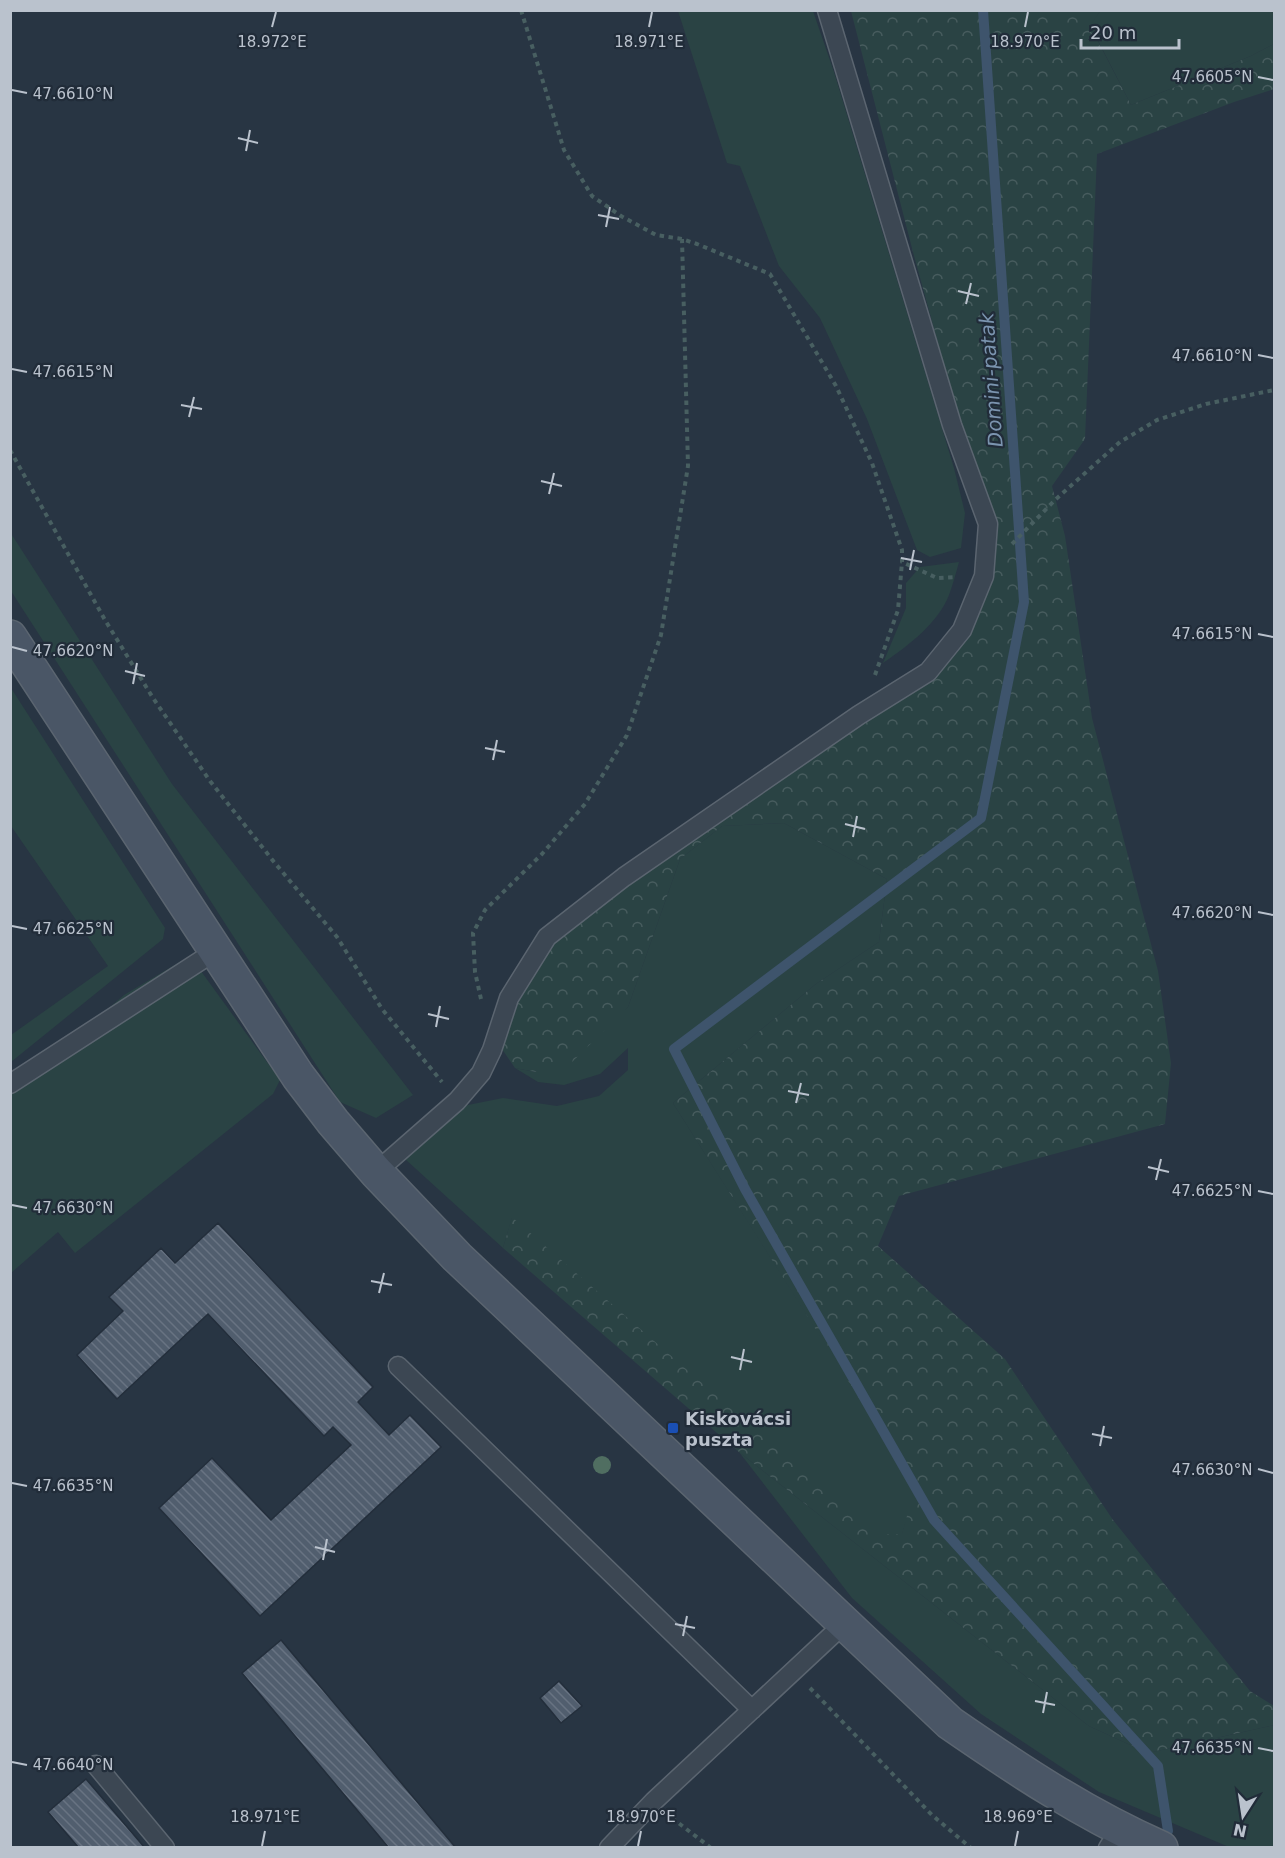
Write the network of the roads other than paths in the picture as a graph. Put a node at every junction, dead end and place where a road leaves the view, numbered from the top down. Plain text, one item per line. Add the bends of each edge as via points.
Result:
1 (827, 10) edge
2 (10, 637) edge
3 (217, 950) junction
4 (10, 1084) edge
5 (376, 1172) junction
6 (398, 1366) dead end
7 (846, 1622) junction
8 (752, 1710) junction
9 (96, 1765) dead end
10 (1114, 1838) edge
11 (165, 1848) edge
12 (609, 1848) edge
13 (1161, 1848) edge

1 - 5 lane via 952,425 987,524 984,576 962,630 928,672 624,877 547,937 509,998 481,1072 457,1101
2 - 3 main road
3 - 4 lane
3 - 5 main road via 298,1076
5 - 7 main road via 457,1257
6 - 8 lane
7 - 8 lane
7 - 10 main road via 951,1723
8 - 12 lane
9 - 11 lane
10 - 13 main road

